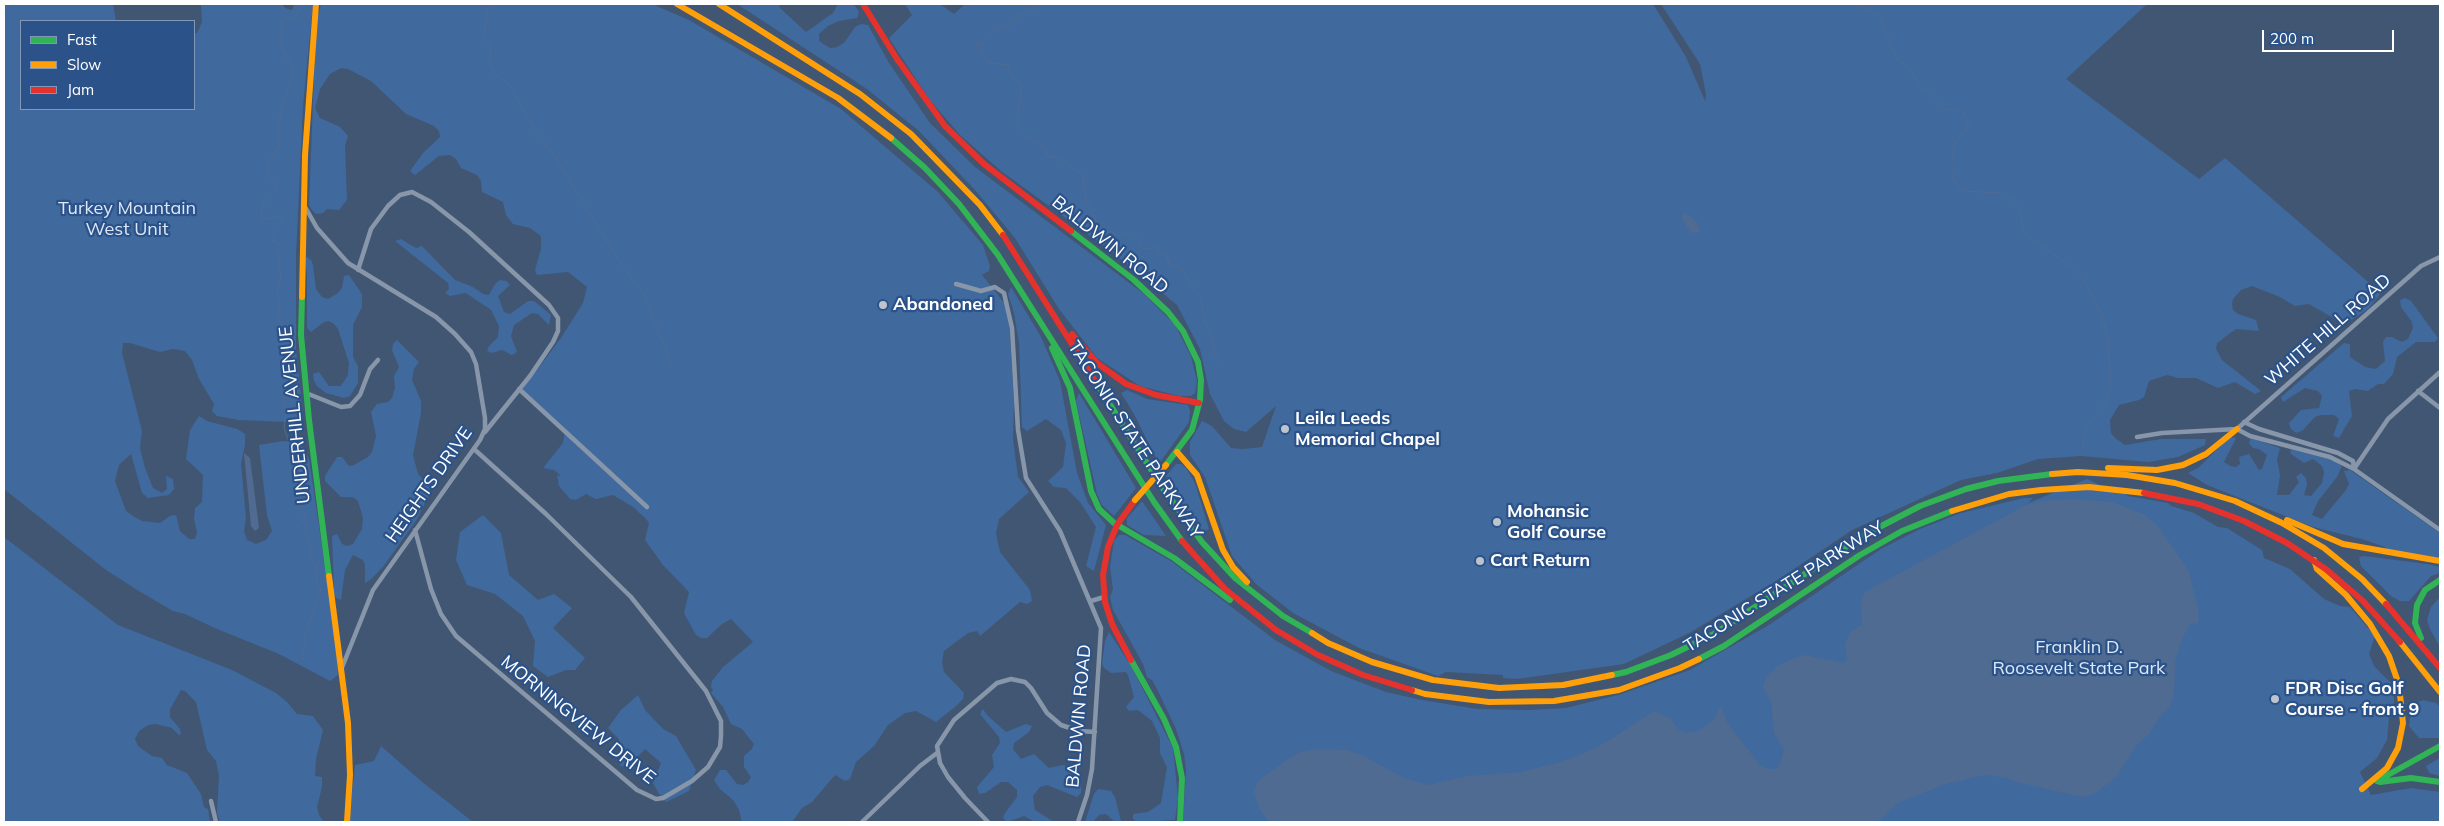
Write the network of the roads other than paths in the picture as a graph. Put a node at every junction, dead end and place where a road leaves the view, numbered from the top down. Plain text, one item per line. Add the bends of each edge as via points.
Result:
1 (316, 4) edge
2 (670, 4) edge
3 (677, 4) edge
4 (720, 4) edge
5 (863, 4) edge
6 (698, 16) junction
7 (303, 204) junction
8 (2440, 257) edge
9 (358, 270) junction
10 (956, 284) dead end
11 (1044, 298) junction
12 (1033, 309) junction
13 (378, 360) dead end
14 (2440, 372) edge
15 (519, 388) junction
16 (2418, 390) junction
17 (306, 393) junction
18 (1200, 403) junction
19 (2440, 408) edge
20 (2244, 422) junction
21 (2237, 429) junction
22 (483, 434) junction
23 (2137, 437) dead end
24 (474, 449) junction
25 (1176, 452) junction
26 (2354, 469) junction
27 (2062, 472) junction
28 (647, 506) dead end
29 (2262, 513) junction
30 (1117, 525) junction
31 (415, 530) junction
32 (2440, 530) edge
33 (2314, 560) junction
34 (2440, 561) edge
35 (2440, 580) edge
36 (1104, 597) junction
37 (1091, 601) junction
38 (1272, 609) junction
39 (1109, 617) junction
40 (1099, 621) junction
41 (1290, 639) junction
42 (2424, 647) junction
43 (2440, 668) edge
44 (342, 670) junction
45 (2440, 692) edge
46 (1095, 732) junction
47 (2440, 746) edge
48 (937, 753) junction
49 (2440, 782) edge
50 (2362, 788) junction
51 (211, 800) dead end
52 (216, 822) edge
53 (347, 822) edge
54 (862, 822) edge
55 (988, 822) edge
56 (1078, 822) edge
57 (1180, 822) edge

1 - 7 main road, UNDERHILL AVENUE
2 - 6 main road
3 - 6 main road, TACONIC STATE PARKWAY
4 - 11 main road, TACONIC STATE PARKWAY via 860,94 923,145 990,218
5 - 18 main road, BALDWIN ROAD via 945,126 984,164 1134,280 1168,312 1183,330 1196,356 1201,380
6 - 12 main road, TACONIC STATE PARKWAY via 838,98 896,141 969,216
7 - 9 street, HEIGHTS DRIVE via 317,228
7 - 17 main road, UNDERHILL AVENUE via 300,308
8 - 20 street, WHITE HILL ROAD via 2421,266
9 - 15 street via 371,229 394,200 411,192 431,202 520,276 558,318 558,331 553,342
9 - 22 street, HEIGHTS DRIVE via 436,317 471,352 484,409
10 - 37 street via 981,291 995,287 1004,293 1012,328 1018,430 1026,478 1060,531
11 - 18 main road via 1087,354 1112,375 1150,394
11 - 38 main road, TACONIC STATE PARKWAY via 1182,517 1224,566
12 - 30 main road via 1067,382 1094,499 1102,512
12 - 41 main road, TACONIC STATE PARKWAY via 1182,542 1225,589
13 - 17 street via 370,369 358,400 350,406 341,407
14 - 16 street
15 - 22 street
15 - 28 street
16 - 19 street
16 - 26 street via 2388,419
17 - 44 main road, UNDERHILL AVENUE
18 - 25 main road, BALDWIN ROAD via 1192,430
20 - 21 street, WHITE HILL ROAD
20 - 26 street via 2259,430 2338,453 2354,461
21 - 23 street
21 - 26 street via 2250,436 2330,457
21 - 27 main road via 2206,454 2174,468 2094,468
22 - 24 street, HEIGHTS DRIVE
24 - 31 street, HEIGHTS DRIVE
24 - 31 street, MORNINGVIEW DRIVE via 631,597 700,683 715,706 720,721 720,747 708,767 663,798 656,799 637,790 456,636 431,589
25 - 30 main road, BALDWIN ROAD, bridge
25 - 38 main road via 1199,478 1229,560
26 - 32 street
27 - 29 main road, TACONIC STATE PARKWAY via 2159,479 2219,496
27 - 38 main road, TACONIC STATE PARKWAY via 1982,485 1913,509 1857,539 1700,642 1641,667 1579,682 1499,688 1418,676 1342,650
29 - 34 main road via 2278,515 2318,535 2350,546
29 - 42 main road, TACONIC STATE PARKWAY via 2310,539 2350,568 2386,602
30 - 36 main road, BALDWIN ROAD via 1105,557
30 - 41 main road via 1174,558 1248,614
31 - 44 street, HEIGHTS DRIVE via 373,590
33 - 41 main road, TACONIC STATE PARKWAY via 2259,528 2191,502 2136,491 2056,488 1993,498 1916,524 1860,555 1710,654 1650,680 1595,695 1522,703 1441,697 1363,675
33 - 45 main road, TACONIC STATE PARKWAY via 2375,612
33 - 50 main road via 2317,569 2352,601 2378,636 2392,663 2401,693 2403,723 2398,748 2386,768
35 - 42 main road via 2425,590 2416,605 2415,623
36 - 37 street
36 - 39 main road, BALDWIN ROAD
37 - 40 street
39 - 40 street, BALDWIN ROAD
39 - 57 main road, BALDWIN ROAD via 1175,742 1182,778
40 - 46 street, BALDWIN ROAD via 1101,635
42 - 43 main road, TACONIC STATE PARKWAY
44 - 53 main road, UNDERHILL AVENUE via 350,738
46 - 48 street via 1061,725 1047,713 1024,682 1004,679 954,720 937,746
46 - 56 street, BALDWIN ROAD via 1090,779
47 - 50 main road
48 - 54 street
48 - 55 street via 948,777
49 - 50 main road via 2403,779
51 - 52 street

